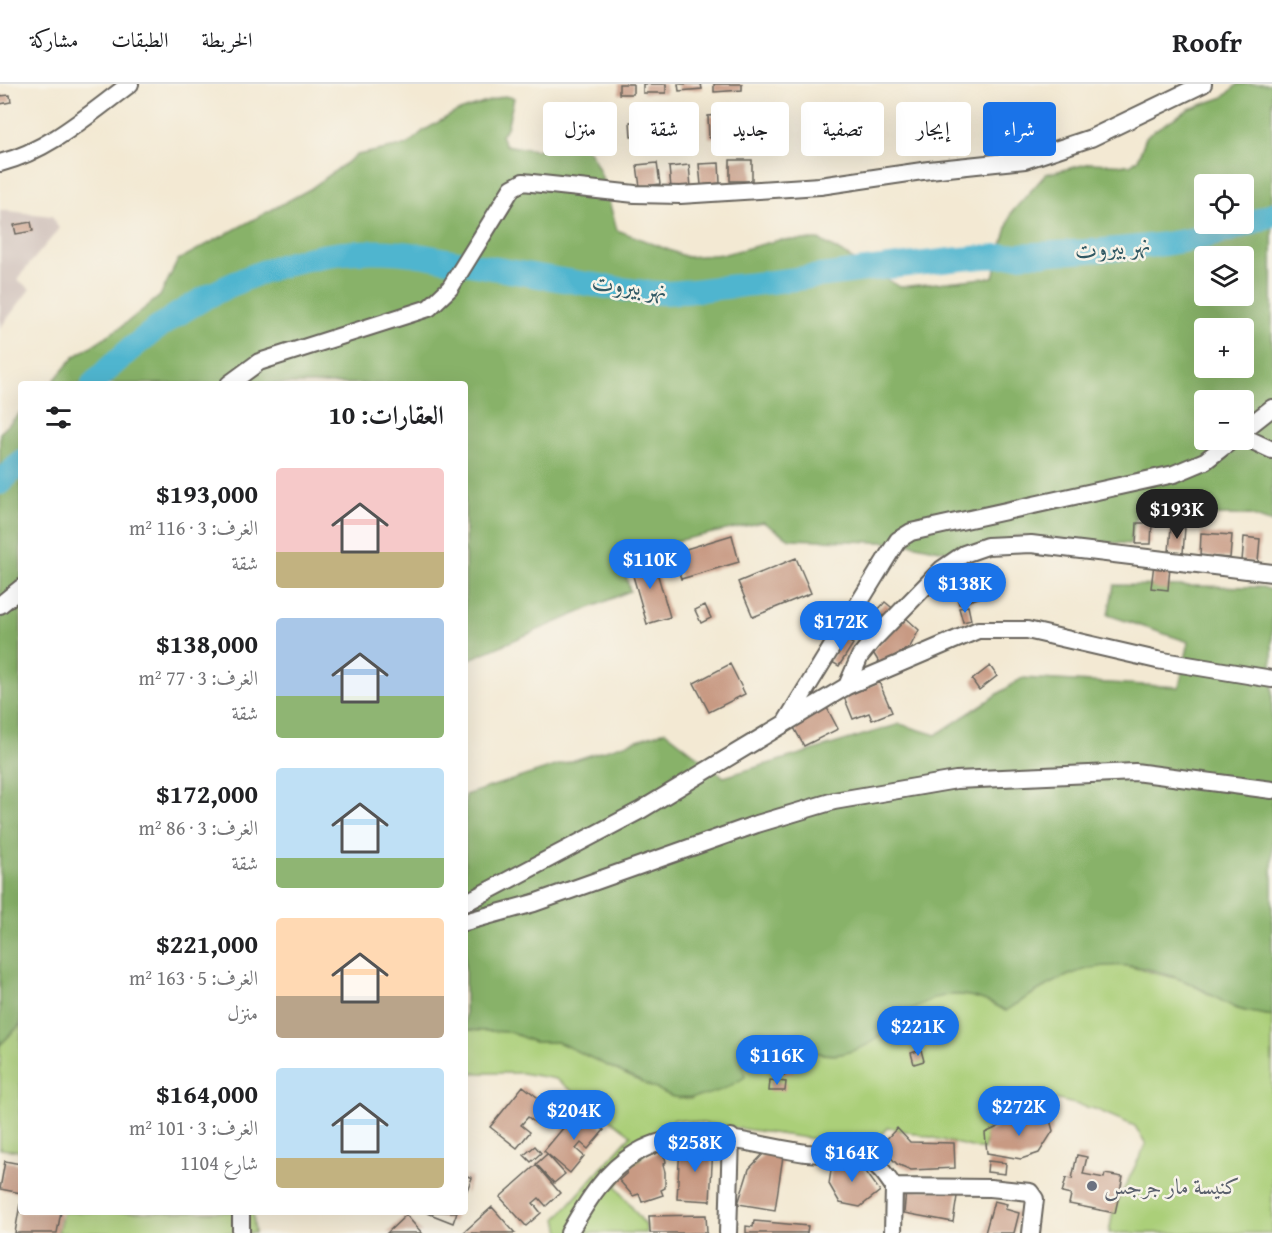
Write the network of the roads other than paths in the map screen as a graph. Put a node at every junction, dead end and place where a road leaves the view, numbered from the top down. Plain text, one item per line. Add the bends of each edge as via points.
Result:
1 (130, 84) edge
2 (1203, 84) edge
3 (0, 163) edge
4 (233, 381) edge
5 (1272, 408) edge
6 (1254, 422) edge
7 (1254, 442) edge
8 (1219, 450) edge
9 (1272, 450) edge
10 (1272, 573) edge
11 (18, 590) edge
12 (0, 605) edge
13 (1272, 679) edge
14 (847, 686) junction
15 (785, 723) junction
16 (1272, 790) edge
17 (468, 901) edge
18 (468, 921) edge
19 (731, 1137) junction
20 (894, 1187) junction
21 (241, 1215) edge
22 (240, 1233) edge
23 (569, 1233) edge
24 (728, 1233) edge
25 (893, 1233) edge
26 (1031, 1233) edge

1 - 3 street via 66,132
2 - 4 street via 1091,138 1025,160 820,186 680,195 523,182 512,188 450,288 429,308 259,362
5 - 6 street
7 - 9 street
8 - 15 street via 1205,461 1174,474 911,532 898,540
10 - 14 street via 1031,544 987,546 964,554 942,569 867,648
11 - 12 street
13 - 14 street via 1157,660 1027,630 991,628 967,633
14 - 15 street
15 - 17 street via 641,810
16 - 18 street via 1135,772 956,780 834,801 757,824 534,903
19 - 20 street via 805,1152 862,1157 881,1170
19 - 23 street via 665,1141 637,1152 612,1170
19 - 24 street
20 - 25 street
20 - 26 street via 1030,1192 1035,1199
21 - 22 street

